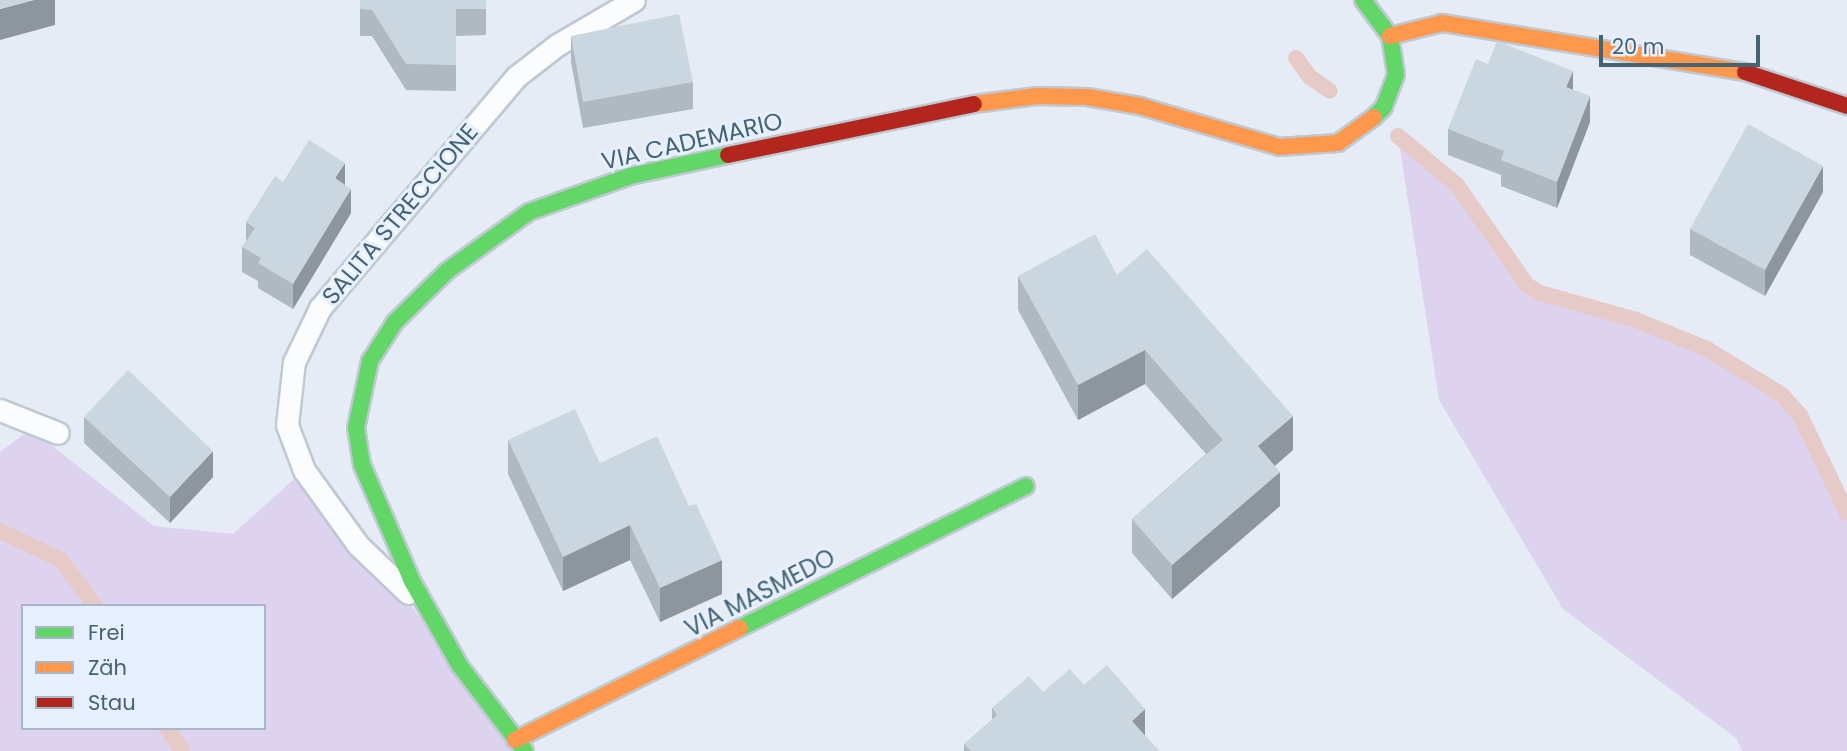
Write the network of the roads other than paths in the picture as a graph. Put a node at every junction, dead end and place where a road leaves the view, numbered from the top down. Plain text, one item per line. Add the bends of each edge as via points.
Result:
1 (634, 0) edge
2 (1363, 0) edge
3 (1390, 36) junction
4 (1847, 106) edge
5 (0, 410) edge
6 (58, 433) dead end
7 (1026, 486) dead end
8 (431, 615) junction
9 (520, 746) edge

1 - 8 lane, SALITA STRECCIONE via 557,45 517,76 320,308 294,362 287,425 303,470 358,545
2 - 3 street, VIA CADEMARIO
3 - 4 street via 1442,23 1676,57 1752,72
3 - 8 street, VIA CADEMARIO via 1396,75 1384,107 1359,132 1314,148 1279,146 1140,106 1087,96 1037,96 964,105 630,176 529,212 447,271 409,307 370,360 360,393 356,428 362,465
5 - 6 lane
7 - 9 street, VIA MASMEDO
8 - 9 street, VIA CADEMARIO via 460,666

